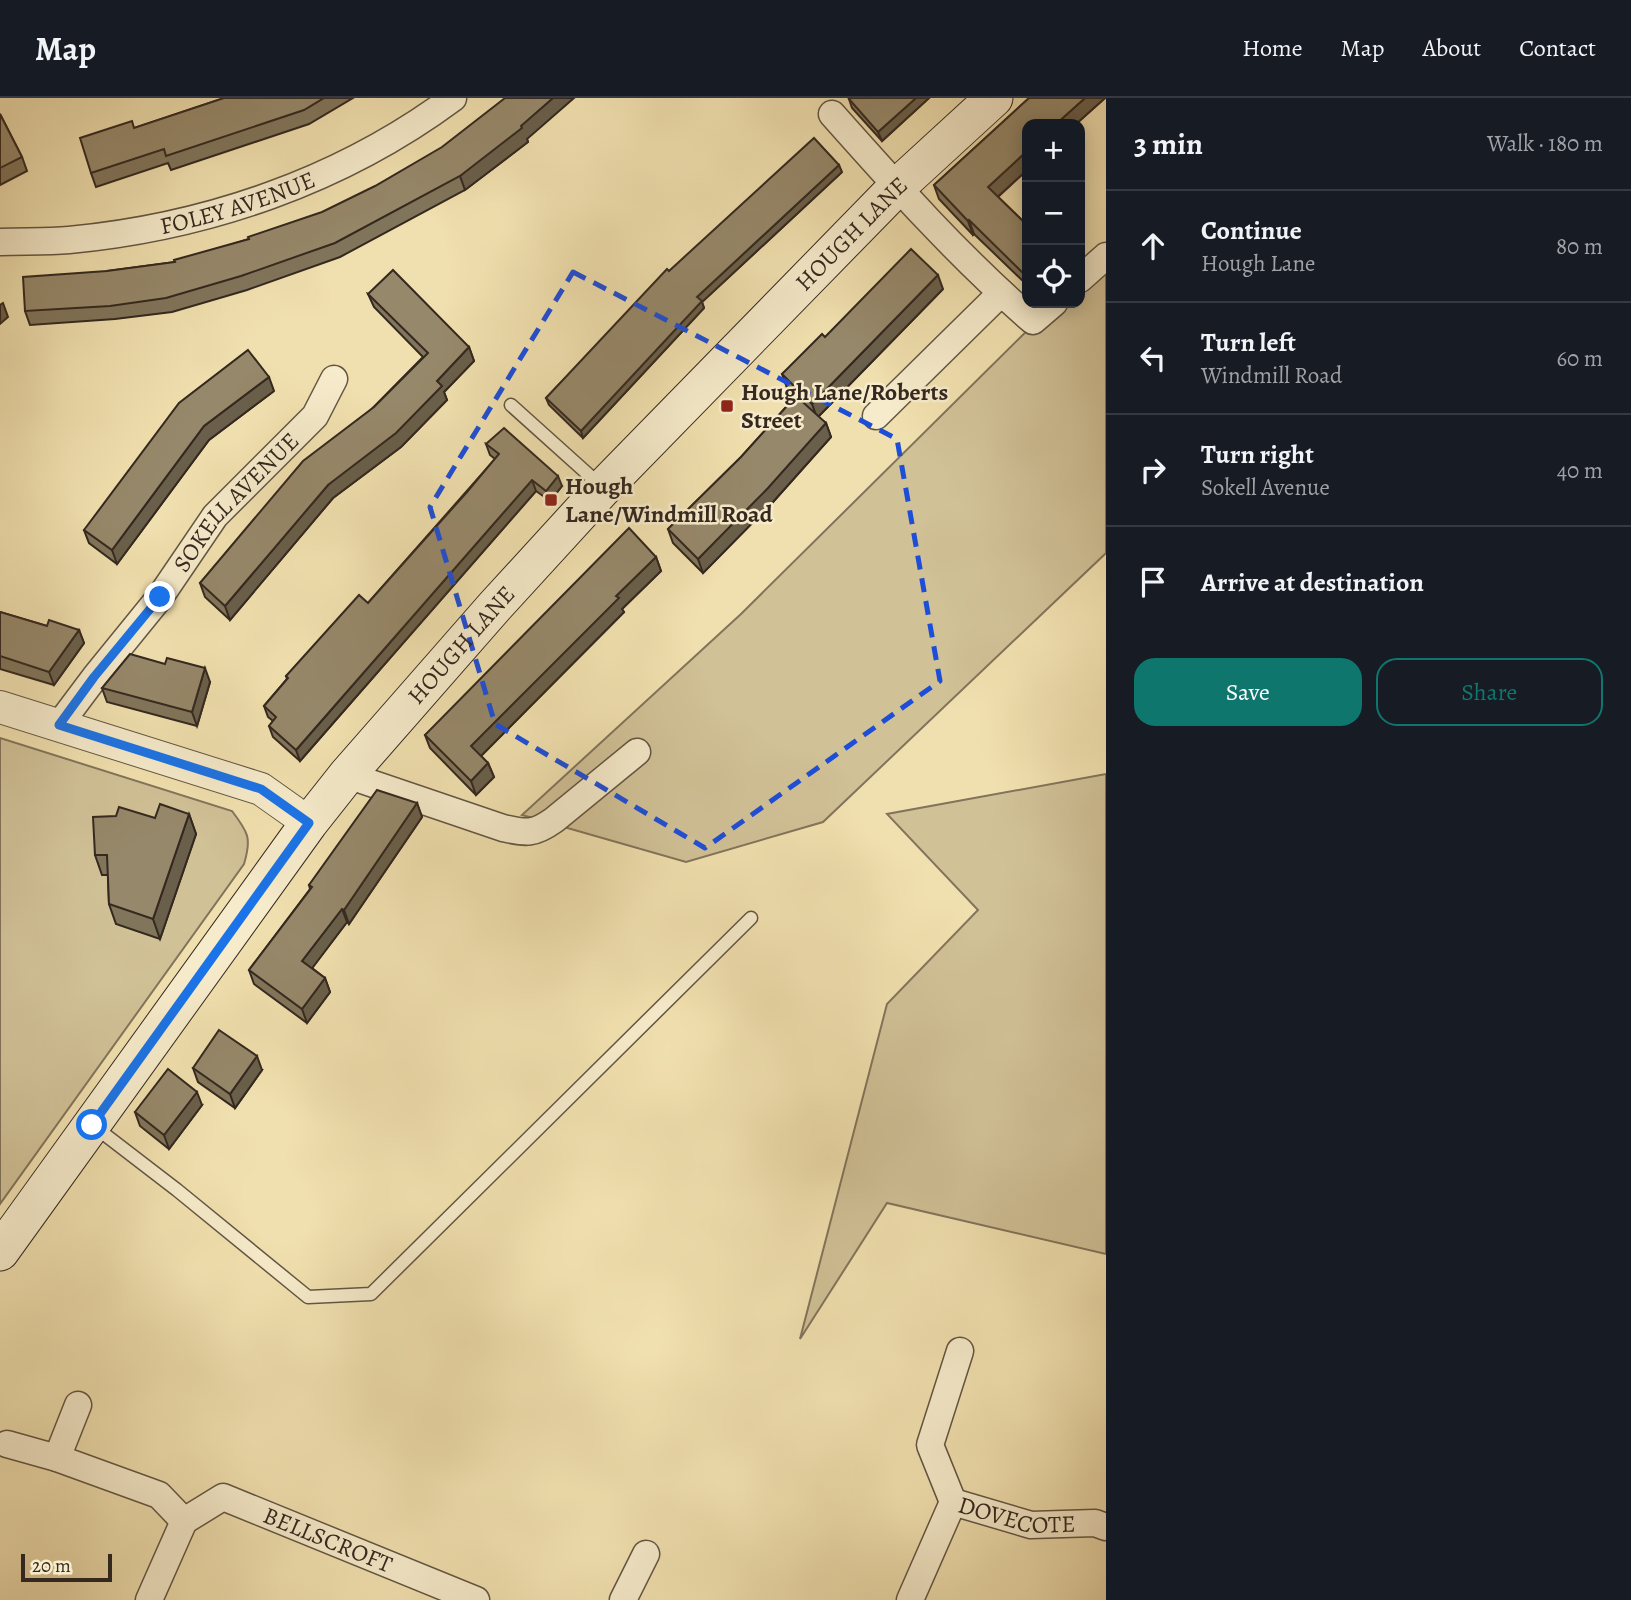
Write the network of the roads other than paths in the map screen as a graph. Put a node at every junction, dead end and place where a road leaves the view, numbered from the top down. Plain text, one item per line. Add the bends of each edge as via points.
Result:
1 (453, 98) edge
2 (995, 98) edge
3 (832, 114) dead end
4 (897, 187) junction
5 (0, 242) edge
6 (1106, 256) edge
7 (1085, 275) edge
8 (1001, 293) junction
9 (1048, 308) edge
10 (334, 379) dead end
11 (511, 405) dead end
12 (876, 416) dead end
13 (603, 488) junction
14 (0, 707) edge
15 (59, 725) junction
16 (636, 752) dead end
17 (347, 775) junction
18 (309, 823) junction
19 (751, 918) dead end
20 (92, 1125) junction
21 (0, 1252) edge
22 (960, 1351) dead end
23 (78, 1405) dead end
24 (7, 1444) dead end
25 (57, 1458) junction
26 (953, 1502) junction
27 (184, 1521) junction
28 (1106, 1527) edge
29 (646, 1554) dead end
30 (149, 1600) edge
31 (476, 1600) edge
32 (623, 1600) edge
33 (910, 1600) edge

1 - 5 street, FOLEY AVENUE via 328,173 235,208 68,240
2 - 4 main road, HOUGH LANE
3 - 4 street
4 - 8 street
4 - 13 main road, HOUGH LANE
6 - 7 street
8 - 9 street via 1033,321
8 - 12 street
10 - 15 street, SOKELL AVENUE via 315,416 215,516 160,597
11 - 13 lane
13 - 17 main road, HOUGH LANE
14 - 15 street
15 - 18 street via 261,789
16 - 17 street via 554,820 527,833
17 - 18 main road, HOUGH LANE
18 - 20 main road, HOUGH LANE
19 - 20 lane via 372,1294 308,1297
20 - 21 main road, HOUGH LANE
22 - 26 street via 930,1446
23 - 25 street
24 - 25 street
25 - 27 street via 159,1495
26 - 28 street, DOVECOTE via 1031,1525 1096,1522
26 - 33 street, DOVECOTE
27 - 30 street
27 - 31 street, BELLSCROFT via 223,1497
29 - 32 street

